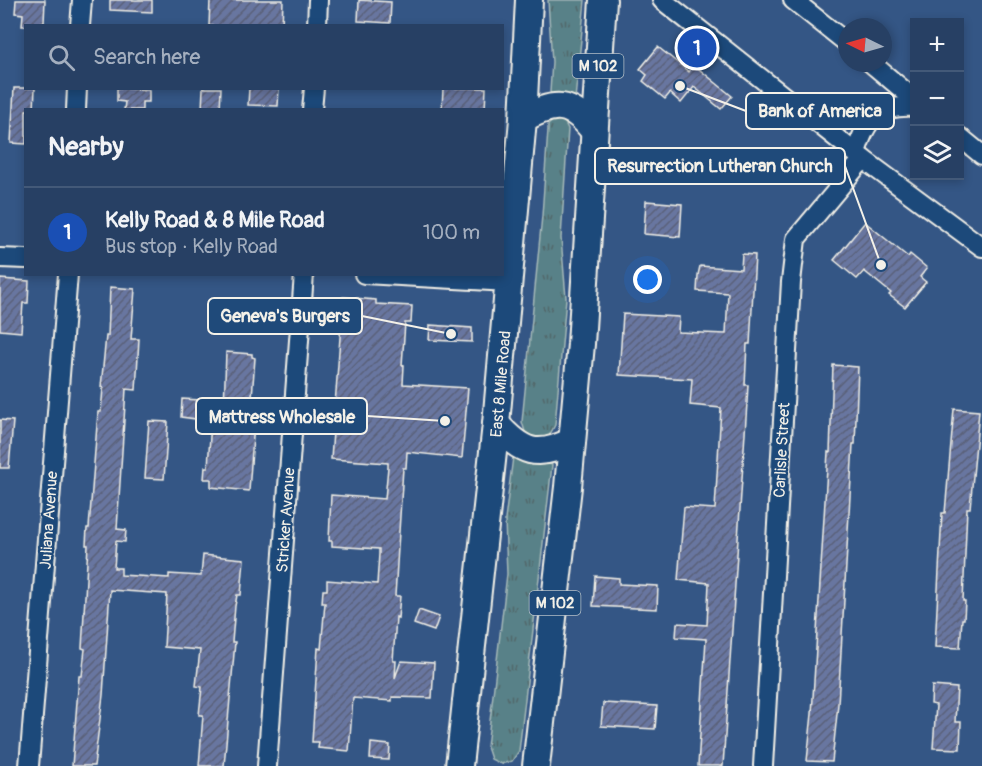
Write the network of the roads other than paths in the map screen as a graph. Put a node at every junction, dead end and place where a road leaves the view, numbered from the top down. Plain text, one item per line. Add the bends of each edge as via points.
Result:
1 (82, 0) edge
2 (318, 0) edge
3 (529, 0) edge
4 (603, 0) edge
5 (662, 0) edge
6 (794, 0) edge
7 (80, 24) edge
8 (317, 24) edge
9 (838, 36) edge
10 (882, 72) edge
11 (77, 90) edge
12 (314, 90) edge
13 (910, 95) edge
14 (910, 107) edge
15 (76, 108) edge
16 (312, 108) edge
17 (523, 119) junction
18 (594, 131) junction
19 (964, 140) edge
20 (859, 156) junction
21 (982, 156) edge
22 (982, 248) edge
23 (0, 258) edge
24 (24, 259) edge
25 (68, 276) edge
26 (304, 276) edge
27 (400, 276) edge
28 (509, 282) junction
29 (496, 424) junction
30 (572, 441) junction
31 (460, 755) edge
32 (29, 766) edge
33 (267, 766) edge
34 (480, 766) edge
35 (536, 766) edge
36 (763, 766) edge

1 - 7 street
2 - 8 street
3 - 17 highway, East 8 Mile Road
4 - 18 highway, M 102
5 - 20 street
6 - 9 street
10 - 13 street
11 - 15 street
12 - 16 street
14 - 20 street, Carlisle Street via 888,109 872,118 861,134
17 - 18 highway via 545,108 564,107 582,117
17 - 28 highway, East 8 Mile Road
18 - 30 highway, M 102
19 - 21 street
20 - 22 street
20 - 36 street, Carlisle Street via 796,239
23 - 24 street
25 - 32 street, Juliana Avenue
26 - 33 street, Stricker Avenue
27 - 28 street
28 - 29 highway, East 8 Mile Road
29 - 30 highway via 516,444 534,452
29 - 31 highway, East 8 Mile Road
30 - 35 highway, M 102
31 - 34 highway

